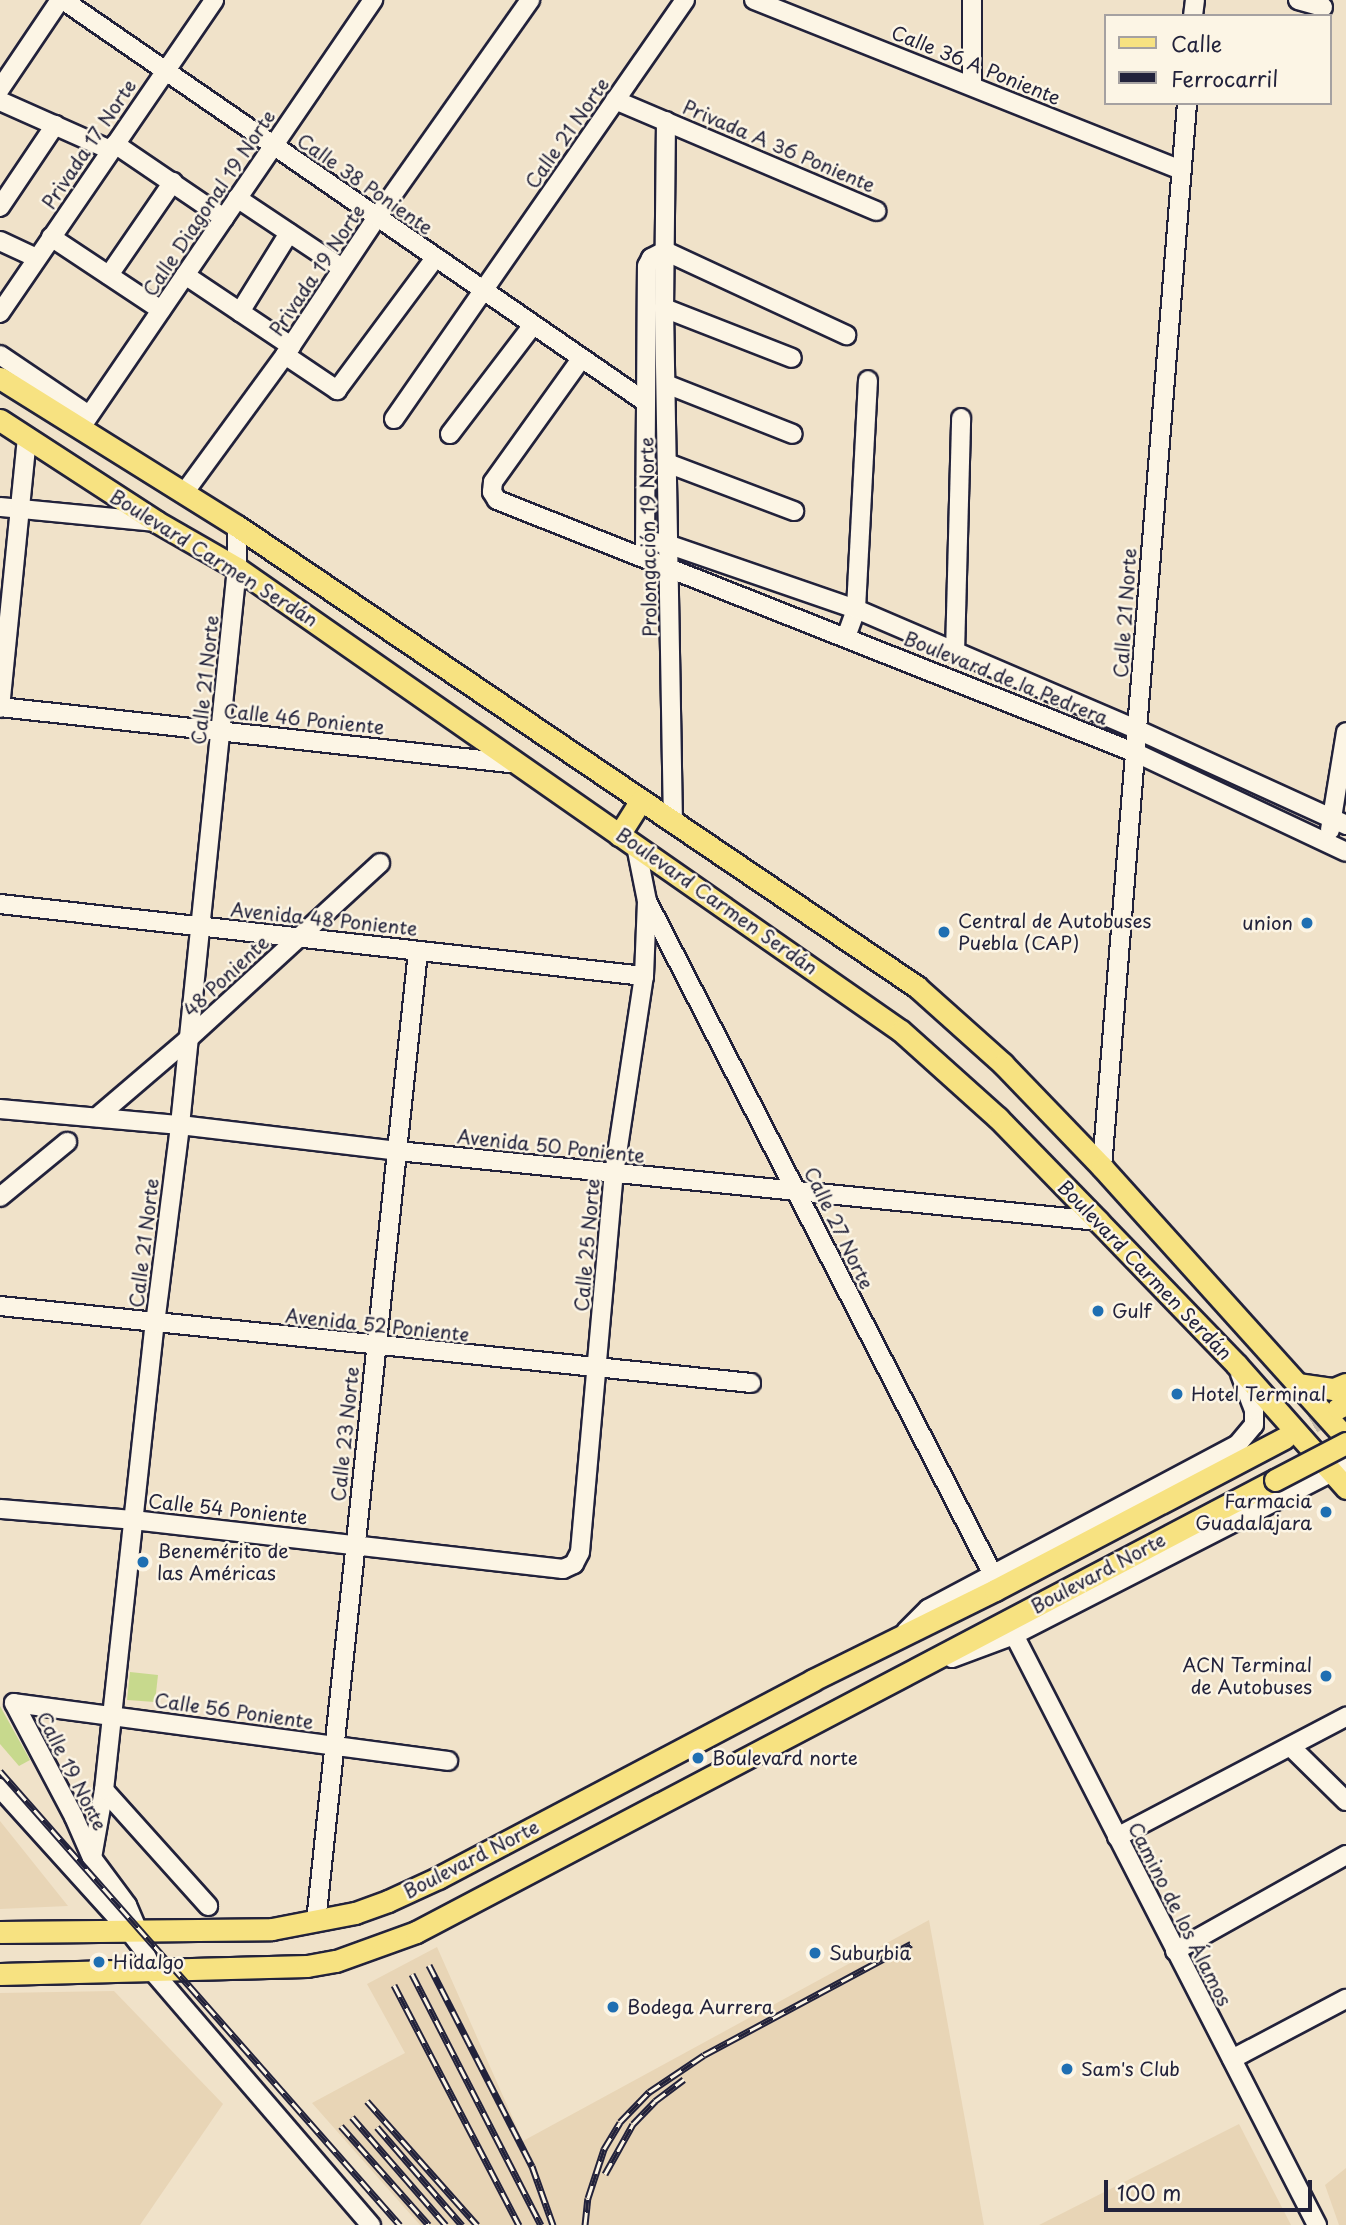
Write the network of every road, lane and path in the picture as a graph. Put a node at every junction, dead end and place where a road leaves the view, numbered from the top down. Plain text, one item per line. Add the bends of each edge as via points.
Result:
1 (62, 0) edge
2 (215, 0) edge
3 (373, 0) edge
4 (530, 0) edge
5 (685, 0) edge
6 (754, 0) edge
7 (972, 0) edge
8 (1298, 0) edge
9 (1323, 7) dead end
10 (165, 71) junction
11 (972, 86) junction
12 (0, 89) edge
13 (615, 100) junction
14 (0, 101) edge
15 (1186, 105) edge
16 (666, 121) junction
17 (55, 125) junction
18 (273, 146) junction
19 (113, 147) junction
20 (1181, 170) junction
21 (173, 182) junction
22 (237, 198) junction
23 (0, 207) edge
24 (876, 211) dead end
25 (377, 217) junction
26 (224, 218) junction
27 (289, 233) junction
28 (51, 237) junction
29 (0, 241) edge
30 (665, 251) junction
31 (36, 258) junction
32 (435, 258) junction
33 (342, 268) junction
34 (109, 275) junction
35 (185, 275) junction
36 (483, 291) junction
37 (664, 307) junction
38 (161, 310) junction
39 (240, 312) junction
40 (0, 313) edge
41 (533, 325) junction
42 (846, 335) dead end
43 (288, 350) junction
44 (0, 355) edge
45 (792, 358) dead end
46 (581, 359) junction
47 (0, 379) edge
48 (868, 380) dead end
49 (666, 384) junction
50 (644, 401) junction
51 (961, 418) dead end
52 (394, 419) dead end
53 (0, 420) edge
54 (85, 422) junction
55 (450, 434) dead end
56 (793, 434) dead end
57 (27, 438) junction
58 (667, 463) junction
59 (184, 493) junction
60 (0, 507) edge
61 (20, 509) junction
62 (794, 511) dead end
63 (158, 522) junction
64 (237, 526) junction
65 (646, 540) junction
66 (670, 545) junction
67 (644, 560) junction
68 (237, 568) junction
69 (671, 571) junction
70 (856, 609) junction
71 (846, 637) junction
72 (955, 653) junction
73 (0, 707) edge
74 (1138, 730) junction
75 (221, 731) junction
76 (1346, 732) edge
77 (1136, 753) junction
78 (521, 764) junction
79 (641, 800) junction
80 (673, 822) junction
81 (1339, 822) edge
82 (628, 840) junction
83 (1329, 844) junction
84 (1346, 852) edge
85 (380, 863) dead end
86 (648, 901) junction
87 (0, 904) edge
88 (200, 926) junction
89 (299, 937) junction
90 (418, 951) junction
91 (644, 976) junction
92 (187, 1040) junction
93 (0, 1109) edge
94 (97, 1117) junction
95 (180, 1125) junction
96 (67, 1142) dead end
97 (397, 1151) junction
98 (1102, 1167) junction
99 (614, 1174) junction
100 (798, 1191) junction
101 (0, 1197) edge
102 (1098, 1220) junction
103 (0, 1306) edge
104 (155, 1324) junction
105 (376, 1346) junction
106 (1236, 1364) junction
107 (597, 1367) junction
108 (751, 1383) dead end
109 (1297, 1384) junction
110 (1346, 1384) edge
111 (1285, 1438) tunnel mouth
112 (1346, 1440) edge
113 (1342, 1475) edge
114 (0, 1509) edge
115 (133, 1520) junction
116 (354, 1544) junction
117 (574, 1564) joint
118 (992, 1573) junction
119 (1010, 1628) junction
120 (901, 1636) junction
121 (14, 1703) joint
122 (111, 1716) junction
123 (1346, 1717) edge
124 (332, 1745) junction
125 (1291, 1747) junction
126 (448, 1761) dead end
127 (0, 1788) edge
128 (104, 1790) junction
129 (1346, 1801) edge
130 (1117, 1837) junction
131 (1346, 1855) edge
132 (92, 1858) junction
133 (208, 1906) dead end
134 (316, 1922) junction
135 (0, 1932) edge
136 (137, 1937) junction
137 (1175, 1951) junction
138 (154, 1973) junction
139 (0, 1975) edge
140 (1346, 1999) edge
141 (1232, 2059) junction
142 (371, 2225) edge
143 (1317, 2225) edge

1 - 10 street, Calle 38 Poniente
1 - 12 street
2 - 10 street, Privada 17 Norte
3 - 18 street, Calle Diagonal 19 Norte
4 - 25 street, Privada 19 Norte
5 - 13 street, Calle 21 Norte
6 - 11 street, Calle 36 A Poniente
7 - 11 street
8 - 9 street
10 - 18 street, Calle 38 Poniente
10 - 19 street, Privada 17 Norte
11 - 20 street, Calle 36 A Poniente
13 - 16 street, Privada A 36 Poniente
13 - 36 street, Calle 21 Norte
14 - 17 street
15 - 20 street, Calle 21 Norte
16 - 24 street, Privada A 36 Poniente
16 - 30 street, Prolongación 19 Norte
17 - 19 street
17 - 23 street
18 - 22 street, Calle Diagonal 19 Norte
18 - 25 street, Calle 38 Poniente
19 - 21 street
19 - 28 street, Privada 17 Norte
20 - 74 street, Calle 21 Norte
21 - 26 street
21 - 34 street
22 - 26 street, Calle Diagonal 19 Norte
22 - 27 street
25 - 32 street, Calle 38 Poniente
25 - 33 street, Privada 19 Norte
26 - 35 street, Calle Diagonal 19 Norte
27 - 33 street
27 - 39 street
28 - 31 street, Privada 17 Norte
28 - 34 street
29 - 31 street
30 - 37 street, Prolongación 19 Norte
30 - 42 street
30 - 50 street, Prolongación 19 Norte via 651,258 647,266
31 - 40 street, Privada 17 Norte
32 - 36 street, Calle 38 Poniente
32 - 43 street via 337,390
33 - 43 street, Privada 19 Norte
34 - 38 street
35 - 38 street, Calle Diagonal 19 Norte
35 - 39 street
36 - 41 street, Calle 38 Poniente
36 - 52 street, Calle 21 Norte
37 - 45 street
37 - 49 street, Prolongación 19 Norte
38 - 54 street, Calle Diagonal 19 Norte
39 - 43 street
41 - 46 street, Calle 38 Poniente
41 - 55 street
43 - 59 street, Privada 19 Norte
44 - 54 street
46 - 50 street, Calle 38 Poniente
46 - 67 street, Boulevard de la Pedrera via 493,482 492,492 497,500
47 - 54 main road, Boulevard Carmen Serdán
48 - 70 street
49 - 56 street
49 - 58 street, Prolongación 19 Norte
50 - 65 street, Prolongación 19 Norte
51 - 72 street
53 - 57 main road, Boulevard Carmen Serdán
54 - 59 main road, Boulevard Carmen Serdán
57 - 61 street
57 - 63 main road, Boulevard Carmen Serdán
58 - 62 street
58 - 66 street, Prolongación 19 Norte
59 - 64 main road, Boulevard Carmen Serdán
60 - 61 street
61 - 63 street
61 - 73 street
63 - 68 main road, Boulevard Carmen Serdán
64 - 68 street, Calle 21 Norte
64 - 79 main road, Boulevard Carmen Serdán
65 - 66 street, Boulevard de la Pedrera
65 - 67 street, Prolongación 19 Norte
66 - 69 street, Prolongación 19 Norte
66 - 70 street, Boulevard de la Pedrera
67 - 69 street, Boulevard de la Pedrera
68 - 75 street, Calle 21 Norte
68 - 78 main road, Boulevard Carmen Serdán
69 - 71 street, Boulevard de la Pedrera
69 - 80 street, Prolongación 19 Norte
70 - 71 street
70 - 72 street, Boulevard de la Pedrera
71 - 77 street, Boulevard de la Pedrera
72 - 74 street, Boulevard de la Pedrera
73 - 75 street, Calle 46 Poniente
74 - 77 street, Calle 21 Norte
74 - 81 street, Boulevard de la Pedrera
75 - 78 street, Calle 46 Poniente
75 - 88 street, Calle 21 Norte
76 - 81 street
77 - 83 street, Boulevard de la Pedrera
77 - 98 street, Calle 21 Norte
78 - 82 main road, Boulevard Carmen Serdán
79 - 80 main road, Boulevard Carmen Serdán
79 - 82 main road
80 - 98 main road, Boulevard Carmen Serdán via 917,987 1003,1064
81 - 83 street
82 - 86 street, Calle 25 Norte
82 - 102 main road, Boulevard Carmen Serdán via 901,1031 998,1118
83 - 84 street, Boulevard de la Pedrera
85 - 89 street, 48 Poniente
86 - 91 street, Calle 25 Norte
86 - 100 street, Calle 27 Norte
87 - 88 street, Avenida 48 Poniente
88 - 89 street, Avenida 48 Poniente
88 - 92 street, Calle 21 Norte
89 - 90 street, Avenida 48 Poniente
89 - 92 street, 48 Poniente
90 - 91 street, Avenida 48 Poniente
90 - 97 street, Calle 23 Norte
91 - 99 street, Calle 25 Norte
92 - 94 street, 48 Poniente
92 - 95 street, Calle 21 Norte
93 - 94 street, Avenida 50 Poniente
94 - 95 street, Avenida 50 Poniente
95 - 97 street, Avenida 50 Poniente
95 - 104 street, Calle 21 Norte
96 - 101 street
97 - 99 street, Avenida 50 Poniente
97 - 105 street, Calle 23 Norte
98 - 109 main road, Boulevard Carmen Serdán
99 - 100 street, Avenida 50 Poniente
99 - 107 street, Calle 25 Norte
100 - 102 street, Avenida 50 Poniente
100 - 118 street, Calle 27 Norte
102 - 106 main road, Boulevard Carmen Serdán
103 - 104 street, Avenida 52 Poniente
104 - 105 street, Avenida 52 Poniente
104 - 115 street, Calle 21 Norte
105 - 107 street, Avenida 52 Poniente
105 - 116 street, Calle 23 Norte
106 - 113 main road, Boulevard Carmen Serdán
106 - 118 street, Boulevard Norte via 1254,1410 1254,1425 1237,1445
107 - 108 street, Avenida 52 Poniente
107 - 117 street, Calle 25 Norte via 580,1552
109 - 110 main road via 1334,1389
109 - 112 main road, Boulevard Carmen Serdán
111 - 120 main road, Boulevard Norte
112 - 119 main road, Boulevard Norte, bridge
113 - 119 street, Boulevard Norte
114 - 115 street, Calle 54 Poniente
115 - 116 street, Calle 54 Poniente
115 - 122 street, Calle 21 Norte
116 - 117 street, Calle 54 Poniente via 563,1569
116 - 124 street, Calle 23 Norte
118 - 120 street, Boulevard Norte via 928,1609
119 - 130 street, Camino de los Álamos
119 - 138 main road, Boulevard Norte via 887,1682 416,1933 336,1961 307,1966
120 - 134 main road, Boulevard Norte via 438,1878 377,1905
121 - 122 street, Calle 56 Poniente
121 - 132 street, Calle 19 Norte
122 - 124 street, Calle 56 Poniente
122 - 128 street, Calle 21 Norte
123 - 125 street
124 - 126 street, Calle 56 Poniente
124 - 134 street, Calle 23 Norte
125 - 129 street
125 - 130 street
127 - 136 street
128 - 132 street, Calle 21 Norte
128 - 133 street
130 - 137 street, Camino de los Álamos
131 - 137 street
132 - 136 street via 127,1905
134 - 136 main road, Boulevard Norte
135 - 136 main road, Boulevard Norte
136 - 138 street
137 - 141 street, Camino de los Álamos
138 - 139 main road, Boulevard Norte
138 - 142 street
140 - 141 street
141 - 143 street, Camino de los Álamos

